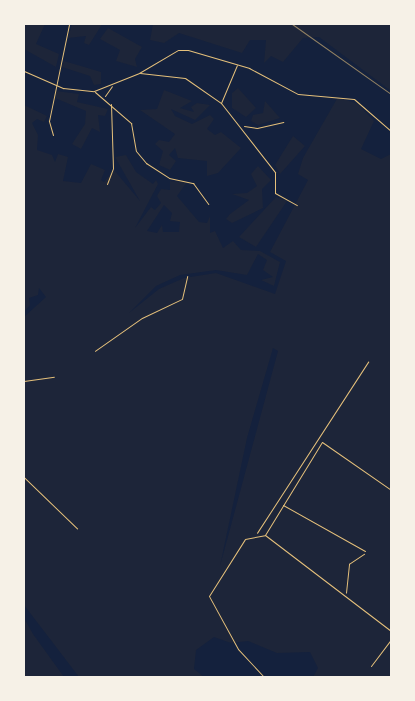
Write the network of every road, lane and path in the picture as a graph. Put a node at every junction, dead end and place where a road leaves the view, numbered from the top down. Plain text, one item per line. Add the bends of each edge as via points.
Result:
1 (69, 24) edge
2 (237, 64) junction
3 (24, 71) edge
4 (139, 73) junction
5 (55, 85) junction
6 (112, 86) junction
7 (94, 92) junction
8 (104, 97) junction
9 (111, 103) junction
10 (221, 103) junction
11 (282, 122) dead end
12 (242, 125) junction
13 (391, 131) edge
14 (53, 135) dead end
15 (107, 184) dead end
16 (208, 204) dead end
17 (297, 205) dead end
18 (187, 276) dead end
19 (95, 351) dead end
20 (368, 362) dead end
21 (54, 377) dead end
22 (24, 381) edge
23 (24, 477) edge
24 (391, 490) edge
25 (283, 504) junction
26 (77, 528) dead end
27 (256, 534) junction
28 (265, 534) junction
29 (365, 551) joint
30 (346, 594) junction
31 (391, 631) edge
32 (391, 639) edge
33 (371, 666) dead end
34 (264, 677) edge

1 - 5 street
2 - 4 street via 178,50
2 - 10 street
2 - 13 street via 298,94 354,99
3 - 5 street
4 - 6 street
4 - 10 street via 185,78
5 - 7 street
5 - 14 street via 49,122
6 - 7 street
6 - 8 street
7 - 8 street
8 - 9 street
9 - 15 street via 113,168
9 - 16 street via 131,123 136,151 146,163 169,178 193,182
10 - 12 street
11 - 12 street via 257,128
12 - 17 street via 275,172 275,193
18 - 19 path via 182,299 142,318
20 - 27 path
21 - 22 path
23 - 26 path
24 - 25 street via 322,442
25 - 28 street
25 - 29 street
27 - 28 street
27 - 34 street via 245,539 209,596 233,639
28 - 30 street
29 - 30 path via 349,564
30 - 31 street
32 - 33 street

